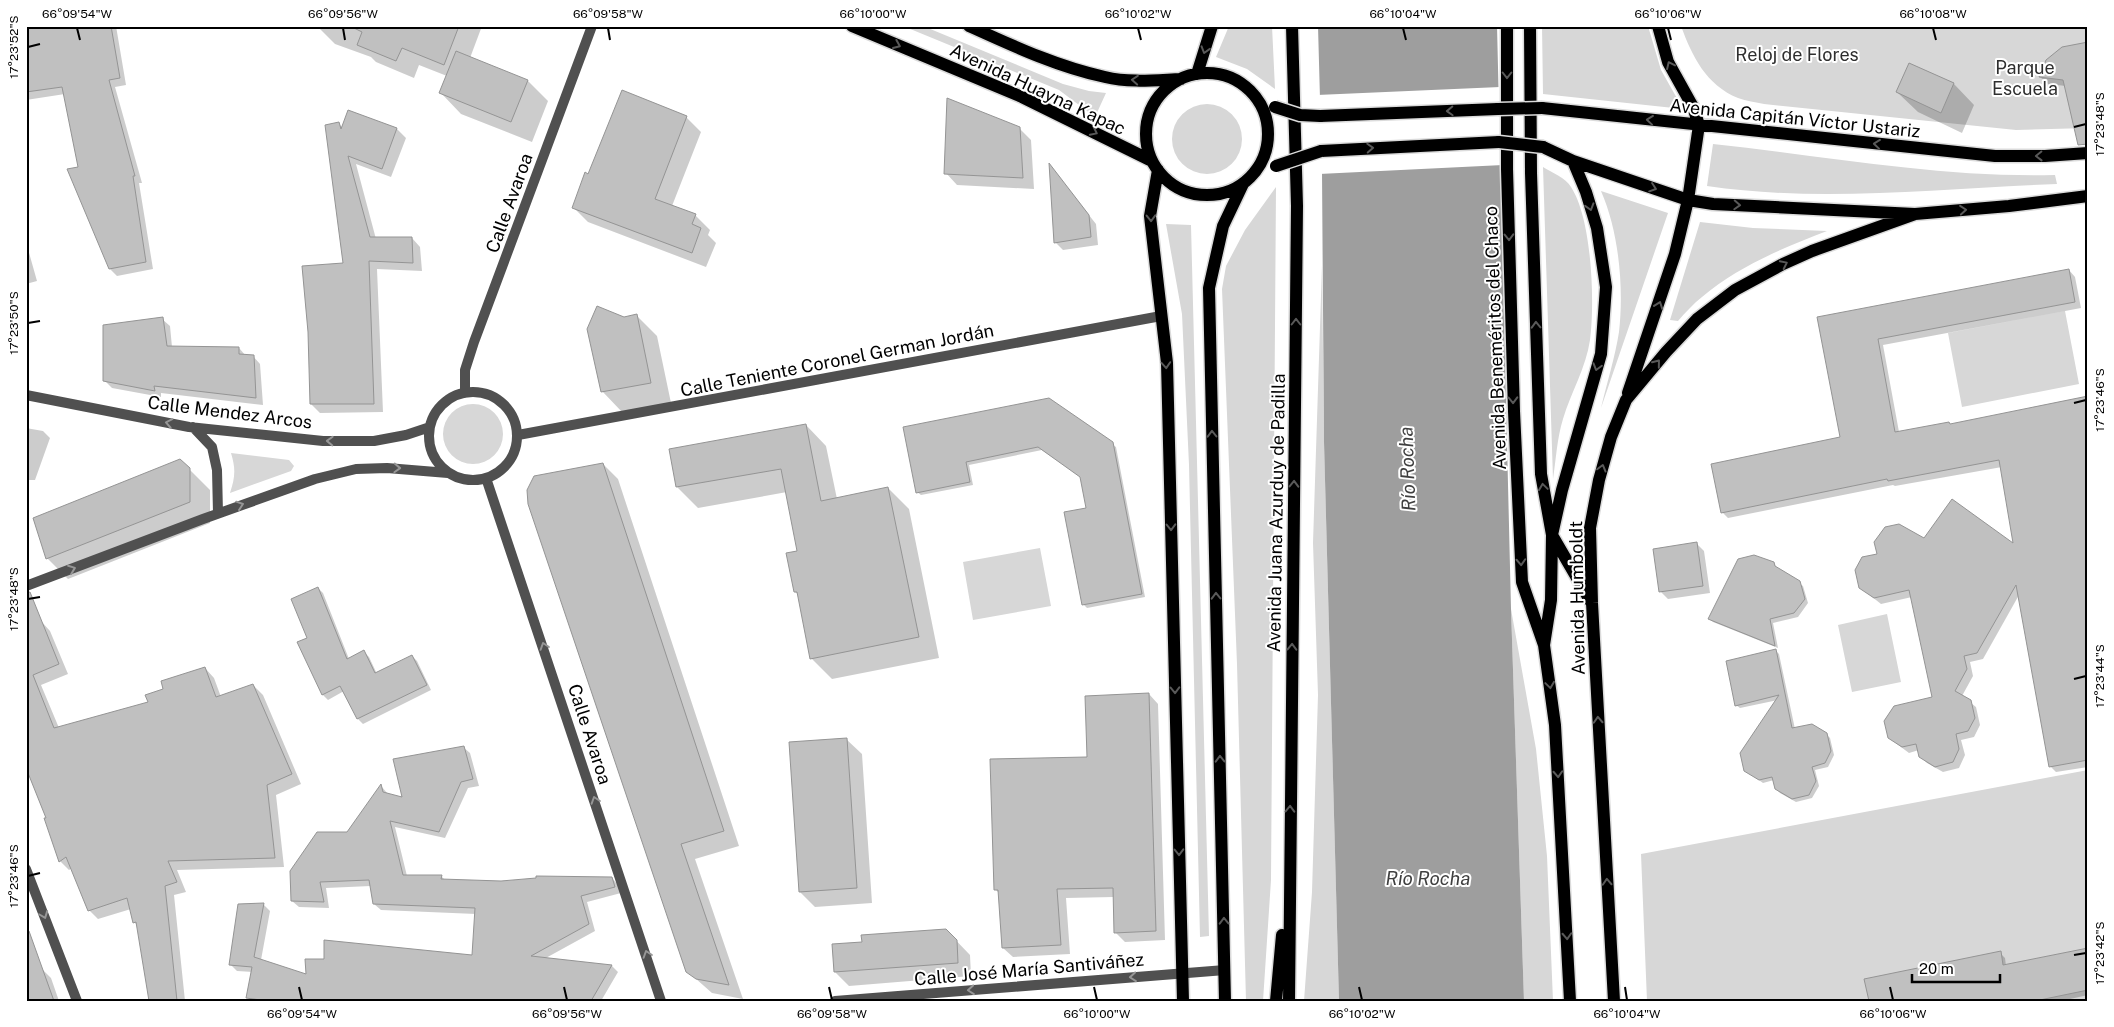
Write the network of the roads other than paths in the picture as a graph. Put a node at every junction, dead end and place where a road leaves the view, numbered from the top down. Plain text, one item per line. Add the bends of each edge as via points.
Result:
1 (592, 26) edge
2 (852, 26) edge
3 (969, 26) edge
4 (1212, 26) edge
5 (1292, 26) edge
6 (1507, 26) edge
7 (1530, 26) edge
8 (1658, 26) edge
9 (1197, 74) junction
10 (1183, 78) junction
11 (1248, 90) junction
12 (1699, 125) junction
13 (2088, 152) edge
14 (1573, 161) junction
15 (1155, 166) junction
16 (1247, 180) junction
17 (2088, 196) edge
18 (1688, 200) junction
19 (1915, 214) junction
20 (1161, 316) junction
21 (465, 392) junction
22 (26, 395) edge
23 (1626, 400) junction
24 (430, 427) junction
25 (193, 428) junction
26 (518, 435) junction
27 (448, 473) junction
28 (486, 478) junction
29 (218, 513) junction
30 (1552, 535) junction
31 (26, 586) edge
32 (1592, 603) junction
33 (1544, 645) junction
34 (1290, 858) junction
35 (26, 869) edge
36 (1225, 970) junction
37 (1182, 974) junction
38 (77, 1001) edge
39 (661, 1001) edge
40 (836, 1001) edge
41 (1183, 1001) edge
42 (1225, 1001) edge
43 (1276, 1001) edge
44 (1289, 1001) edge
45 (1570, 1001) edge
46 (1614, 1001) edge

1 - 21 street, Calle Avaroa via 474,342 465,370
2 -> 15 main road, Avenida Huayna Kapac via 1022,97
10 -> 3 main road, Avenida Huayna Kapac via 1142,81 1106,78 1059,64
4 -> 9 main road
34 -> 5 main road, Avenida Juana Azurduy de Padilla via 1297,206
6 -> 33 main road, Avenida Beneméritos del Chaco via 1507,169 1522,582
30 -> 7 main road via 1541,474 1531,173
12 -> 8 main road via 1668,62
9 - 10 main road
9 - 11 main road via 1216,74 1234,79
10 - 15 main road via 1169,87 1150,113 1146,129 1147,146
12 -> 11 main road, Avenida Capitán Víctor Ustariz, bridge via 1542,108 1300,115 1275,107
11 - 16 main road via 1259,102 1268,132 1261,164
13 -> 12 main road, Avenida Capitán Víctor Ustariz via 1996,156
12 - 18 main road
16 -> 14 main road, bridge via 1321,151 1499,142 1543,147
14 -> 18 main road
14 -> 30 main road, Avenida Humboldt via 1597,228 1606,286 1601,354
15 - 16 main road via 1171,184 1197,194 1226,192
15 -> 20 main road via 1150,216
36 -> 16 main road via 1209,288 1223,226
19 -> 17 main road
18 -> 19 main road
23 -> 18 main road via 1668,280
23 -> 19 main road, Avenida Humboldt via 1697,319 1735,290 1812,251
20 - 26 street, Calle Teniente Coronel German Jordán
20 -> 37 main road via 1167,363
21 - 24 street via 442,404
21 - 26 street via 490,394 502,401 516,422
25 -> 22 street, Calle Mendez Arcos
32 -> 23 main road, Avenida Humboldt via 1590,528 1611,437
24 -> 25 street, Calle Mendez Arcos via 374,441
24 - 27 street via 432,453
25 - 29 street via 212,448 217,470
26 - 28 street via 509,463
27 - 28 street via 474,480
29 -> 27 street via 315,479 356,469
39 -> 28 street, Calle Avaroa
31 -> 29 street
30 - 32 main road
30 - 33 main road, Avenida Humboldt via 1552,600
46 -> 32 main road, Avenida Humboldt
33 -> 45 main road, Avenida Humboldt via 1556,740
34 - 43 main road
34 - 44 main road, Avenida Juana Azurduy de Padilla
35 -> 38 street
36 - 37 street, Calle José María Santiváñez
36 - 42 main road
37 -> 40 street, Calle José María Santiváñez
37 - 41 main road

